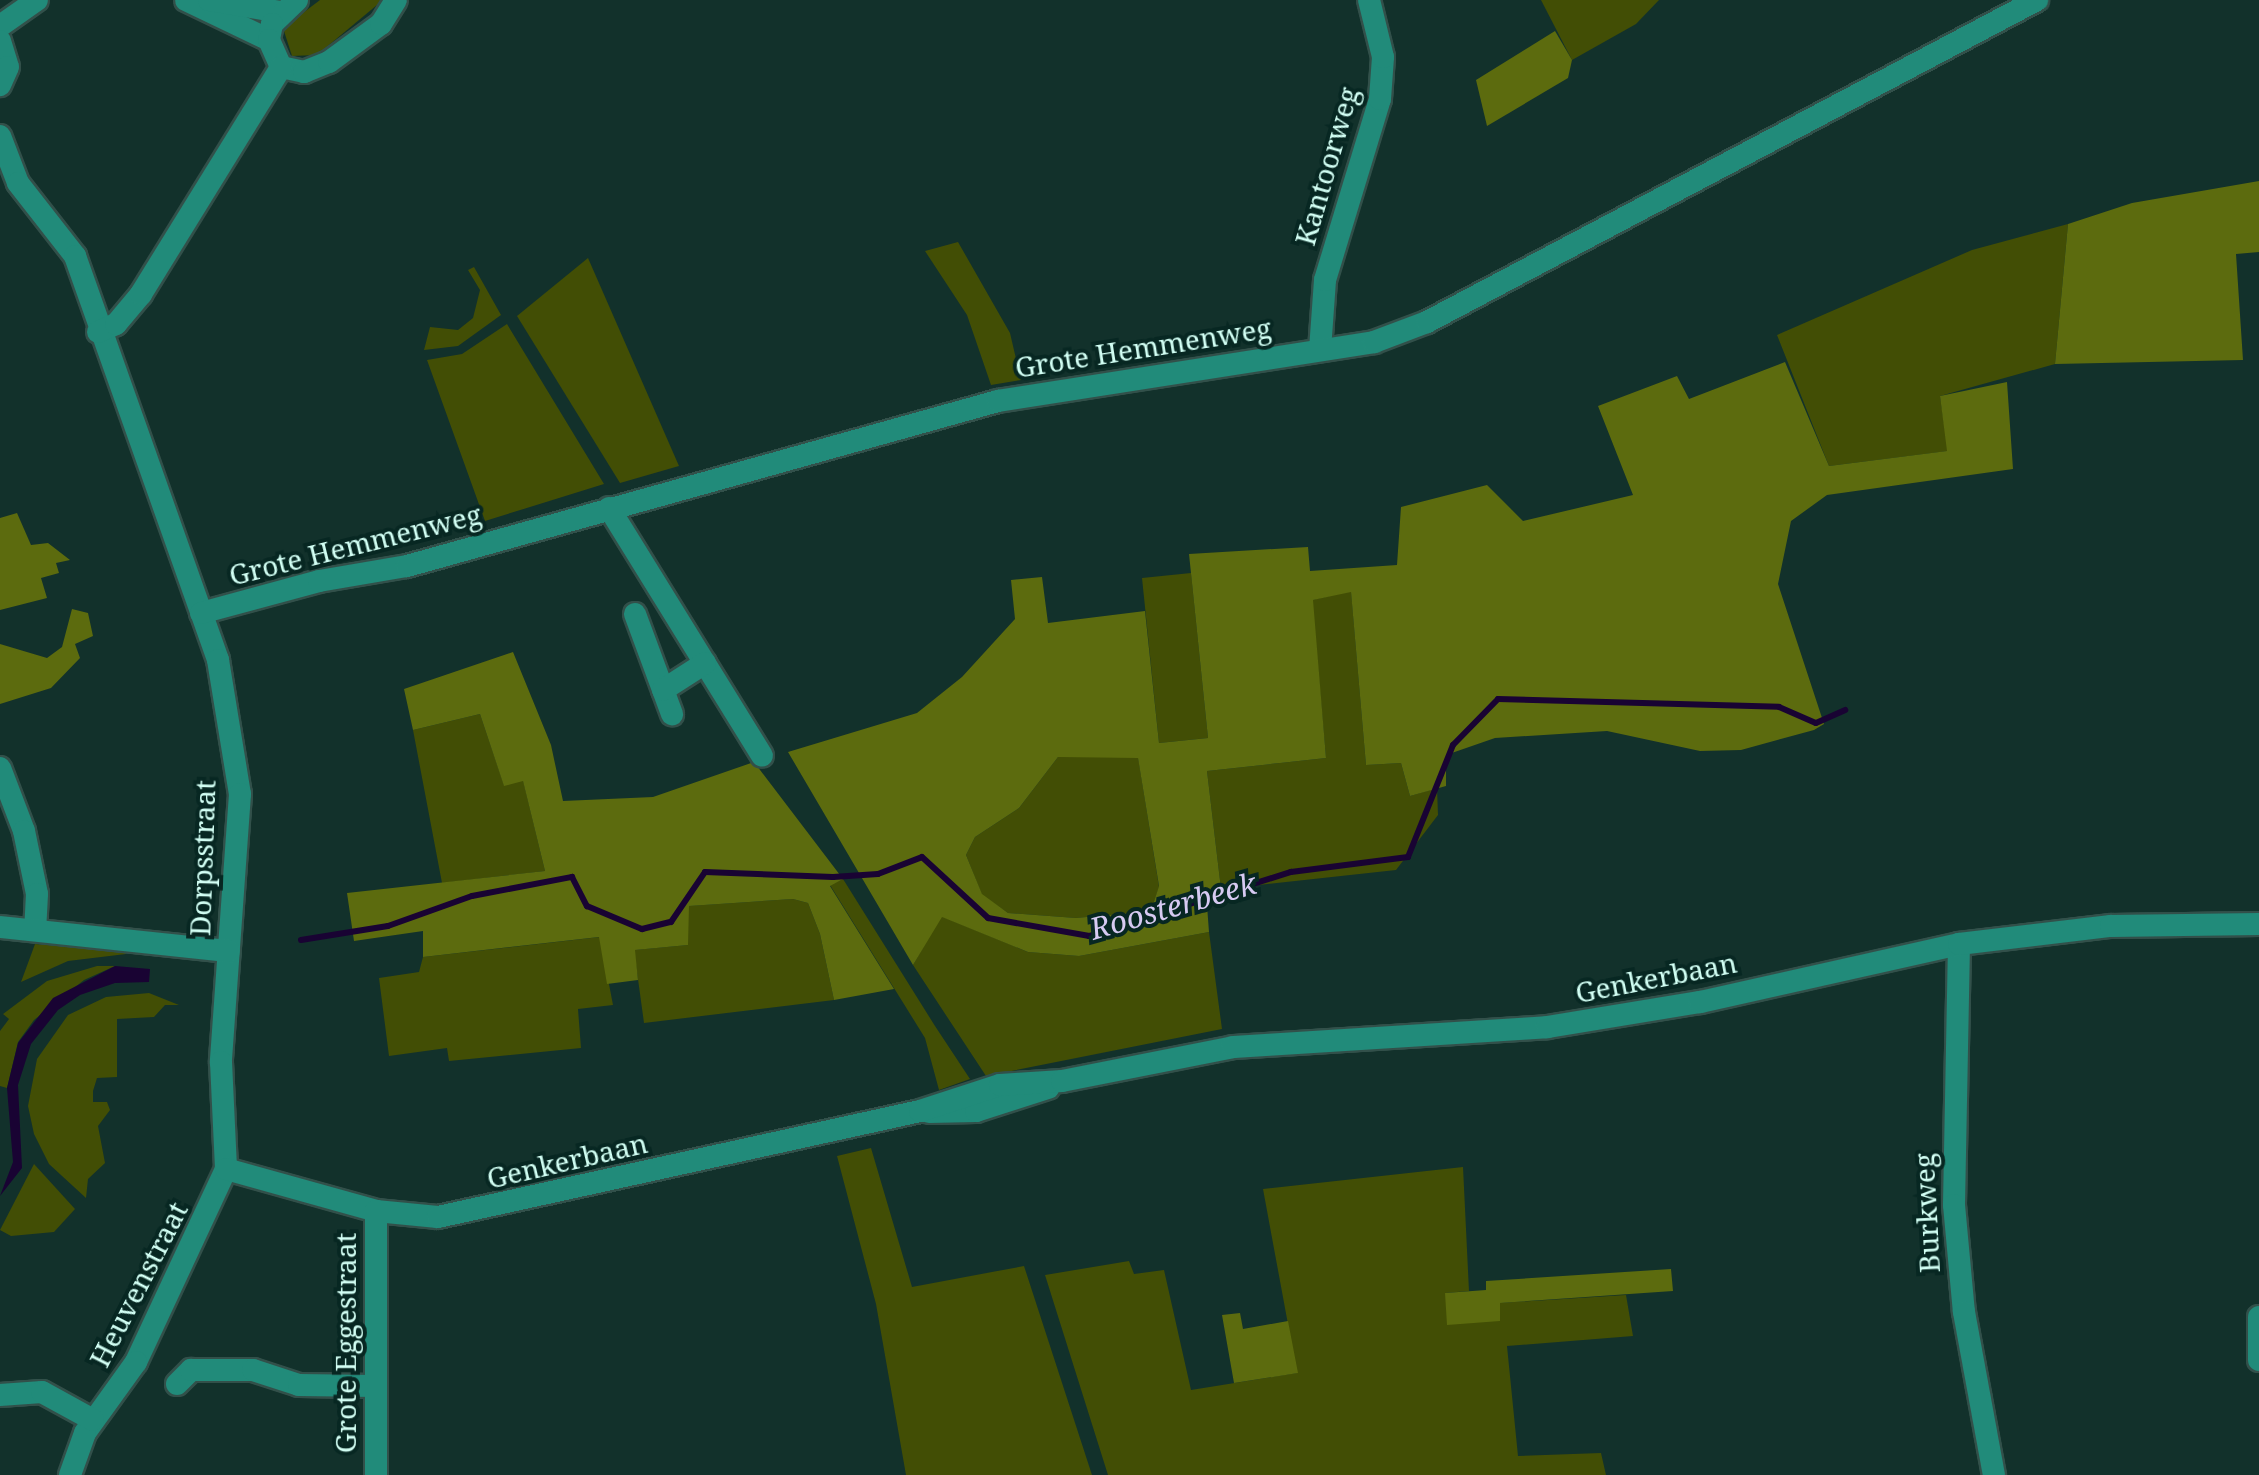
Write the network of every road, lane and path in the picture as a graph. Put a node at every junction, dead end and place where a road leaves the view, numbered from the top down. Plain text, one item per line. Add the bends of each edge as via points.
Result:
1 (37, 0) edge
2 (186, 0) edge
3 (209, 0) edge
4 (396, 0) edge
5 (1368, 0) edge
6 (2038, 0) edge
7 (289, 6) edge
8 (0, 26) edge
9 (0, 40) edge
10 (268, 40) junction
11 (282, 68) junction
12 (0, 85) edge
13 (0, 136) edge
14 (98, 332) junction
15 (1320, 350) junction
16 (608, 508) junction
17 (201, 613) junction
18 (634, 614) dead end
19 (704, 663) junction
20 (663, 690) junction
21 (672, 714) dead end
22 (762, 756) dead end
23 (0, 768) edge
24 (0, 830) edge
25 (24, 832) junction
26 (2259, 924) edge
27 (0, 927) edge
28 (34, 929) junction
29 (1959, 944) junction
30 (228, 951) junction
31 (226, 1169) junction
32 (376, 1210) junction
33 (2259, 1317) edge
34 (2259, 1360) edge
35 (176, 1384) dead end
36 (375, 1386) junction
37 (0, 1395) edge
38 (93, 1420) junction
39 (70, 1475) edge
40 (376, 1475) edge
41 (1994, 1475) edge

1 - 8 street
2 - 10 street
3 - 7 street
4 - 11 street via 381,24 329,62 304,72
5 - 15 street, Kantoorweg via 1383,57 1380,99 1325,280
6 - 15 street, Grote Hemmenweg via 1427,322 1374,342
7 - 10 street
9 - 12 street via 8,66
10 - 11 street
11 - 14 street via 141,294 116,324
13 - 14 street, Dorpsstraat via 18,183 75,256
14 - 17 street, Dorpsstraat
15 - 16 street, Grote Hemmenweg via 998,401
16 - 17 street, Grote Hemmenweg via 407,566
16 - 19 street
17 - 30 street, Dorpsstraat via 218,660 240,794
18 - 20 street
19 - 20 street
19 - 22 street
20 - 21 street
23 - 25 street
24 - 25 street
25 - 28 street via 37,894
26 - 29 street, Genkerbaan via 2111,926
27 - 28 street
28 - 30 street
29 - 32 street, Genkerbaan via 1612,1018 1233,1047 1062,1081 976,1111 920,1111 458,1214
29 - 41 street, Burkweg via 1954,1205 1964,1312
30 - 31 street, Dorpsstraat
31 - 32 street, Genkerbaan
31 - 38 street, Heuvenstraat via 136,1362
32 - 36 street, Grote Eggestraat
33 - 34 street
35 - 36 street via 191,1370 253,1370 299,1385
36 - 40 street, Grote Eggestraat
37 - 38 street via 42,1392
38 - 39 street, Heuvenstraat

